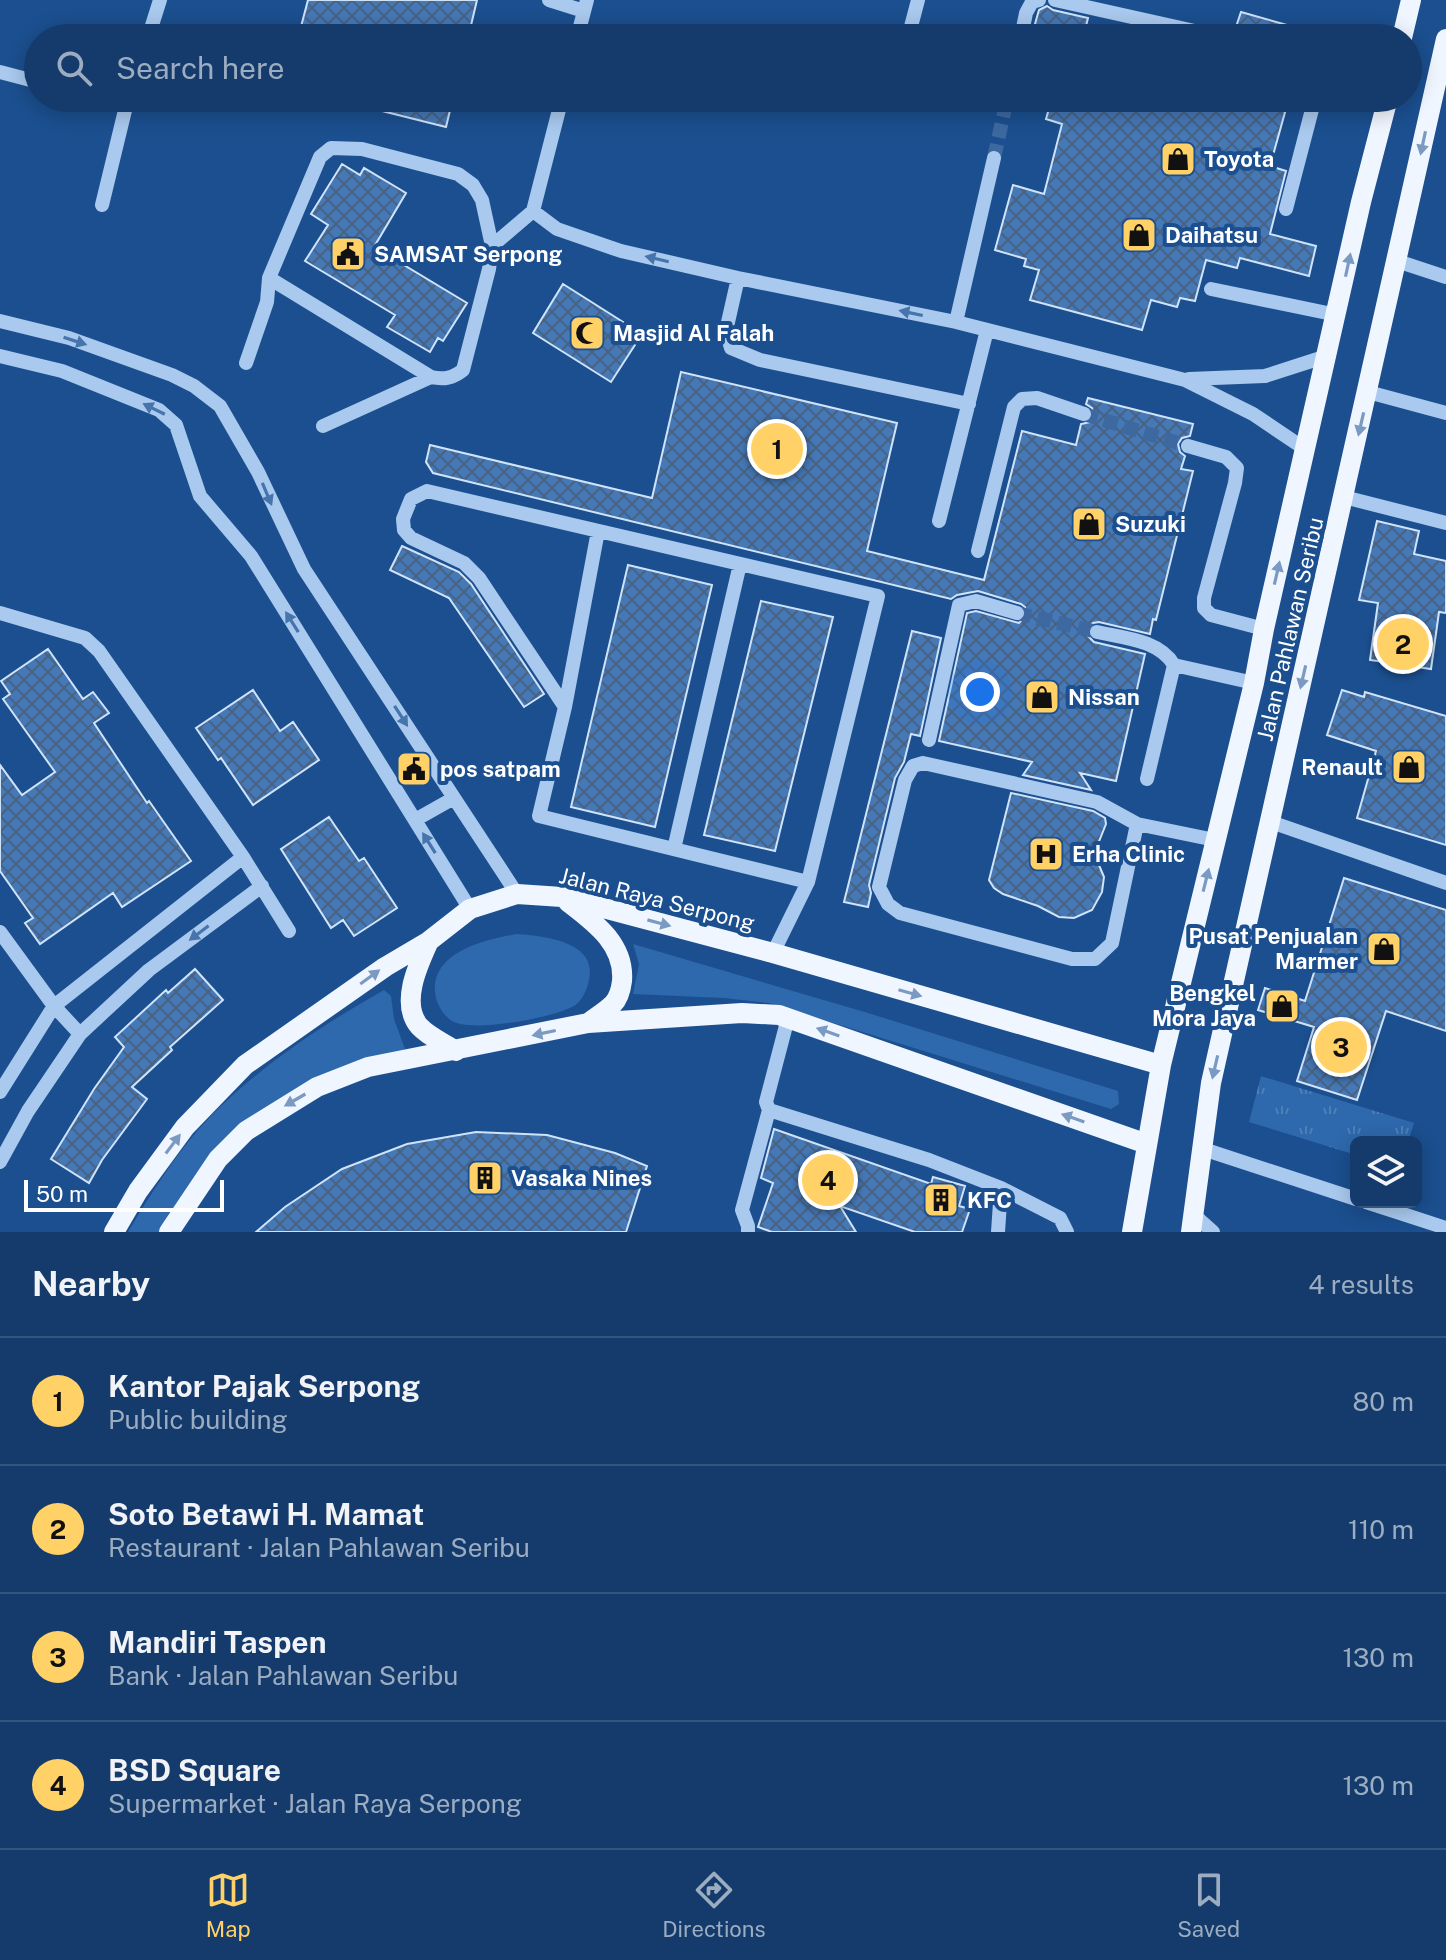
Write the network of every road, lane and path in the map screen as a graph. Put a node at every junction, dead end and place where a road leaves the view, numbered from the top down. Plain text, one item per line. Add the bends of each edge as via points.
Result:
1 (160, 0) edge
2 (549, 0) edge
3 (918, 0) edge
4 (1039, 0) edge
5 (1055, 0) edge
6 (1411, 0) edge
7 (586, 6) edge
8 (152, 24) edge
9 (912, 24) edge
10 (1024, 24) edge
11 (1163, 24) edge
12 (1405, 24) edge
13 (1446, 39) edge
14 (0, 72) edge
15 (24, 78) edge
16 (124, 112) edge
17 (558, 112) edge
18 (1311, 112) edge
19 (1384, 112) edge
20 (994, 158) tunnel mouth
21 (102, 205) dead end
22 (1286, 209) dead end
23 (533, 211) junction
24 (492, 246) junction
25 (1397, 261) junction
26 (1446, 277) edge
27 (269, 278) junction
28 (738, 278) junction
29 (1211, 289) dead end
30 (1337, 315) junction
31 (0, 321) edge
32 (956, 322) junction
33 (994, 332) junction
34 (0, 356) edge
35 (1327, 356) junction
36 (246, 363) dead end
37 (431, 377) junction
38 (1185, 380) junction
39 (1368, 392) junction
40 (969, 404) junction
41 (1446, 413) edge
42 (1084, 414) tunnel mouth
43 (323, 426) dead end
44 (1188, 446) tunnel mouth
45 (1305, 449) junction
46 (1344, 497) junction
47 (939, 521) dead end
48 (1446, 523) edge
49 (598, 531) junction
50 (978, 551) dead end
51 (740, 564) junction
52 (0, 613) edge
53 (1017, 613) tunnel mouth
54 (1264, 629) junction
55 (1097, 632) tunnel mouth
56 (1174, 665) junction
57 (1254, 683) junction
58 (565, 707) junction
59 (929, 740) dead end
60 (1147, 779) dead end
61 (454, 798) junction
62 (415, 820) junction
63 (1271, 822) junction
64 (1137, 824) junction
65 (1215, 840) junction
66 (674, 849) junction
67 (243, 857) junction
68 (808, 882) junction
69 (1446, 883) edge
70 (262, 886) junction
71 (517, 894) junction
72 (562, 897) junction
73 (470, 909) junction
74 (289, 931) dead end
75 (0, 932) edge
76 (429, 941) junction
77 (773, 953) junction
78 (54, 1006) junction
79 (788, 1018) junction
80 (588, 1023) junction
81 (80, 1034) junction
82 (456, 1051) junction
83 (1161, 1065) junction
84 (0, 1092) edge
85 (769, 1110) junction
86 (1147, 1144) junction
87 (1200, 1148) junction
88 (0, 1162) edge
89 (1001, 1188) junction
90 (1350, 1197) edge
91 (1384, 1208) edge
92 (1192, 1224) edge
93 (1446, 1228) edge
94 (114, 1232) edge
95 (169, 1232) edge
96 (748, 1232) edge
97 (998, 1232) edge
98 (1067, 1232) edge
99 (1132, 1232) edge
100 (1213, 1232) edge

1 - 8 street
2 - 7 street
3 - 9 street
4 - 10 street via 1032,2
5 - 11 street
6 - 12 main road
13 -> 25 main road, Jalan Pahlawan Seribu
14 - 15 street
16 - 21 street
17 - 23 street
18 - 22 street
30 -> 19 main road, Jalan Pahlawan Seribu
20 - 32 street
23 - 24 street
28 -> 23 street via 621,251 557,229
24 - 27 street via 482,200 458,174 362,149 331,148 320,157
24 - 37 street via 463,370 446,379
25 - 26 street
25 - 39 main road, Jalan Pahlawan Seribu
27 - 36 street via 267,302
27 - 37 street
32 -> 28 street
28 - 40 street via 726,331 731,348 760,360
29 - 30 street
30 - 35 main road, Jalan Pahlawan Seribu
31 -> 61 street via 69,338 172,375 220,406 253,461 304,569
32 - 33 street
33 - 38 street
33 - 40 street
62 -> 34 street via 251,556 200,496 170,418 62,371
35 - 38 street via 1265,376
35 - 45 main road, Jalan Pahlawan Seribu
37 - 43 street
38 - 45 street via 1253,414
39 - 41 street
39 -> 46 main road, Jalan Pahlawan Seribu
40 - 47 street
42 - 50 street via 1037,398 1022,399 1014,407
44 - 54 street via 1226,457 1237,468 1204,608 1211,615
54 -> 45 main road, Jalan Pahlawan Seribu
46 - 48 street
46 -> 63 main road, Jalan Pahlawan Seribu
49 - 51 street
49 - 58 street
49 - 58 street via 427,491 411,499 403,519 411,538 464,563 479,578
51 - 66 street
51 - 68 street via 878,596
52 - 67 street via 85,638 99,651
53 - 59 street via 976,601 959,605
54 - 57 main road, Jalan Pahlawan Seribu
55 - 56 street via 1145,642 1167,653
56 - 57 street
56 - 60 street
57 - 65 main road, Jalan Pahlawan Seribu
58 - 66 street via 539,816
61 - 62 street
61 - 71 street
73 -> 62 street
63 - 69 street
63 -> 87 main road, Jalan Pahlawan Seribu
64 - 64 street via 1112,943 1095,959 1072,959 900,913 879,887 905,780 913,766 923,763 1097,802
64 - 65 street
83 -> 65 main road, Jalan Pahlawan Seribu
66 - 68 street
67 - 70 street
67 - 78 street
68 - 77 street
70 - 74 street
70 -> 81 street via 149,970
71 - 72 main road, Jalan Raya Serpong
71 - 73 main road, Jalan Raya Serpong
72 -> 77 main road, Jalan Raya Serpong
72 - 80 main road via 607,935 622,967 615,1002
73 - 76 main road, Jalan Raya Serpong
75 - 78 street
76 - 82 main road via 411,1006 417,1024
94 -> 76 main road, Jalan Raya Serpong via 185,1127 245,1065
77 -> 83 main road, Jalan Raya Serpong
78 - 81 street
78 - 84 street
79 - 80 main road via 742,1013
79 - 85 street via 766,1102
86 -> 79 main road
80 -> 82 main road
81 - 88 street
82 -> 95 main road via 368,1067 277,1110 218,1159
83 - 86 main road, Jalan Pahlawan Seribu
85 - 89 street
85 - 96 street via 742,1210
86 - 99 main road, Jalan Pahlawan Seribu
87 - 90 street
87 - 92 main road, Jalan Pahlawan Seribu
89 - 97 street
89 - 98 street via 1060,1218
91 - 93 street
92 - 100 street

